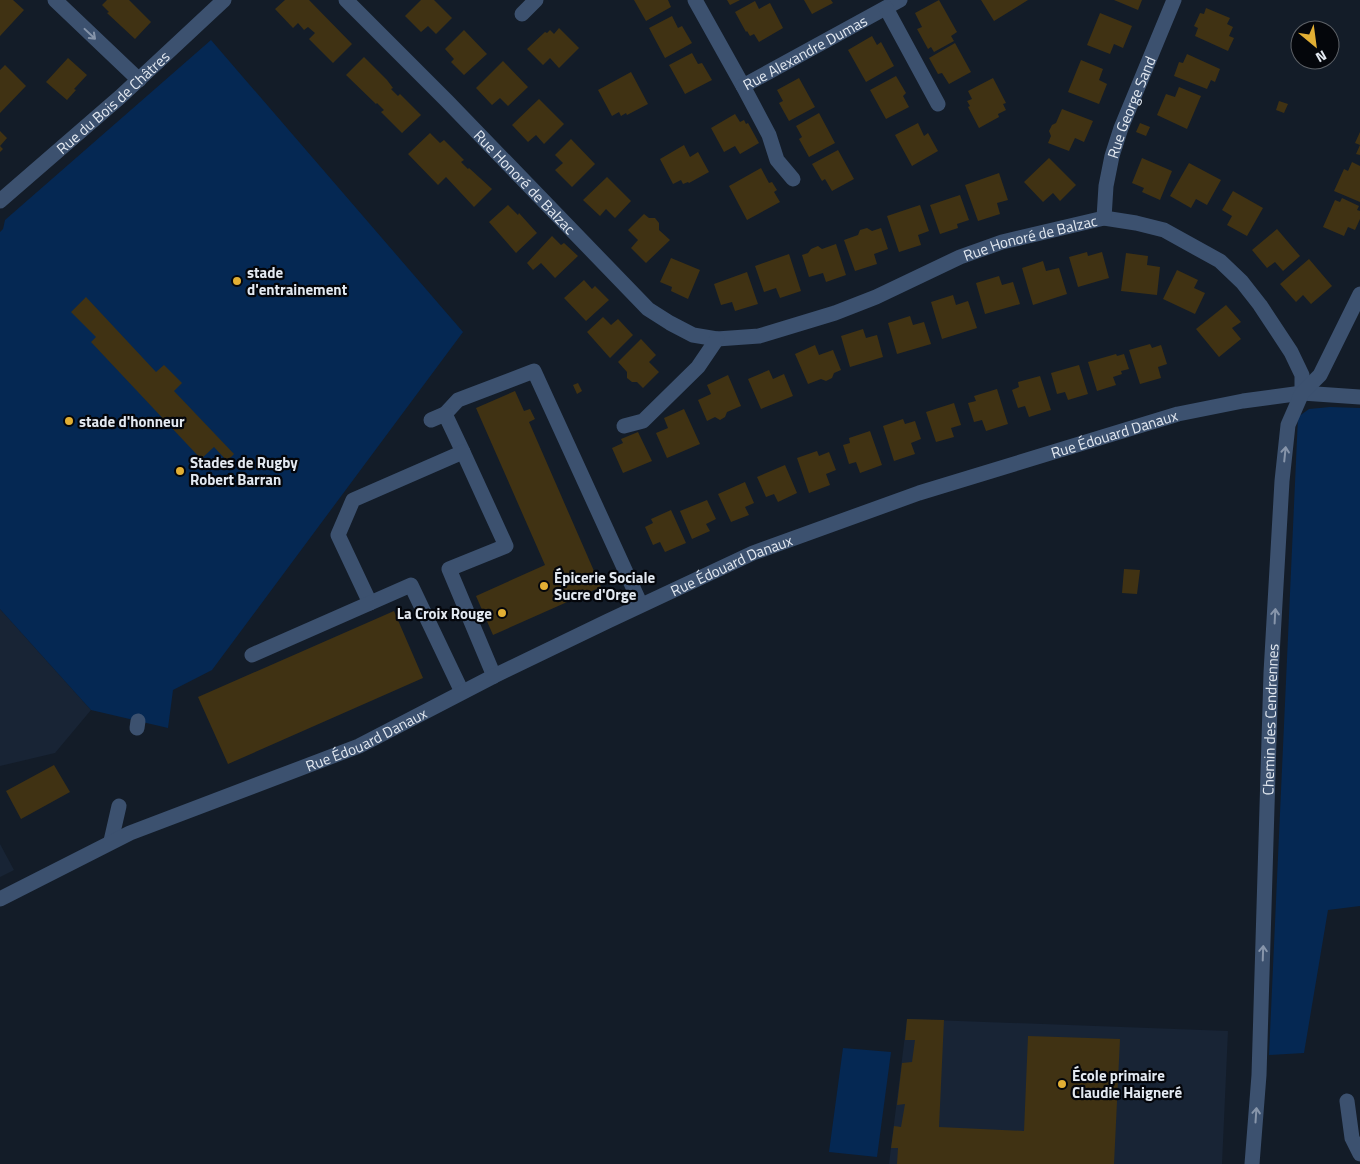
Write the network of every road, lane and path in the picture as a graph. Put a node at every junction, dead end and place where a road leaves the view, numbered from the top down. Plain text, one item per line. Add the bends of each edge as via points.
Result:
1 (55, 0) edge
2 (224, 0) edge
3 (346, 0) edge
4 (536, 0) edge
5 (695, 0) edge
6 (900, 0) edge
7 (1174, 0) edge
8 (886, 8) junction
9 (522, 14) dead end
10 (139, 80) junction
11 (743, 86) junction
12 (938, 104) dead end
13 (793, 179) dead end
14 (0, 201) edge
15 (1104, 218) junction
16 (1360, 294) edge
17 (717, 339) junction
18 (1302, 393) junction
19 (1360, 397) edge
20 (445, 414) junction
21 (431, 420) dead end
22 (624, 426) dead end
23 (463, 452) junction
24 (370, 603) junction
25 (641, 605) junction
26 (252, 655) dead end
27 (494, 676) junction
28 (462, 692) junction
29 (119, 806) dead end
30 (111, 841) junction
31 (0, 899) edge
32 (1347, 1101) dead end
33 (1360, 1154) edge
34 (1252, 1164) edge

1 -> 10 street
2 - 10 street, Rue du Bois de Châtres
3 - 17 street, Rue Honoré de Balzac via 648,309 693,335
4 - 9 street
5 - 11 street, Rue Alexandre Dumas
6 - 8 street, Rue Alexandre Dumas
7 - 15 street, Rue George Sand via 1112,156
8 - 11 street, Rue Alexandre Dumas
8 - 12 street
10 - 14 street, Rue du Bois de Châtres
11 - 13 street via 769,135 778,160
15 - 17 street, Rue Honoré de Balzac via 1002,242 960,257 876,297 800,325 759,336
15 - 18 street, Rue Honoré de Balzac via 1164,230 1220,261 1260,305 1291,352 1302,375
16 - 18 street, Chemin des Cendrennes via 1320,375
17 - 22 street via 698,367 643,420
18 - 19 street, Rue Édouard Danaux
18 - 25 street, Rue Édouard Danaux via 1243,400 1178,414 919,493 753,553
34 -> 18 street, Chemin des Cendrennes via 1259,1075 1272,673 1282,481 1288,425
20 - 21 street
20 - 23 street
20 - 25 street via 458,400 534,371
23 - 24 street via 353,500 338,535
23 - 27 street via 506,546 449,569
24 - 26 street
24 - 28 street via 411,585
25 - 27 street, Rue Édouard Danaux
27 - 28 street, Rue Édouard Danaux
28 - 30 street, Rue Édouard Danaux via 359,746
29 - 30 street
30 - 31 street, Rue Édouard Danaux
32 - 33 street via 1352,1138

